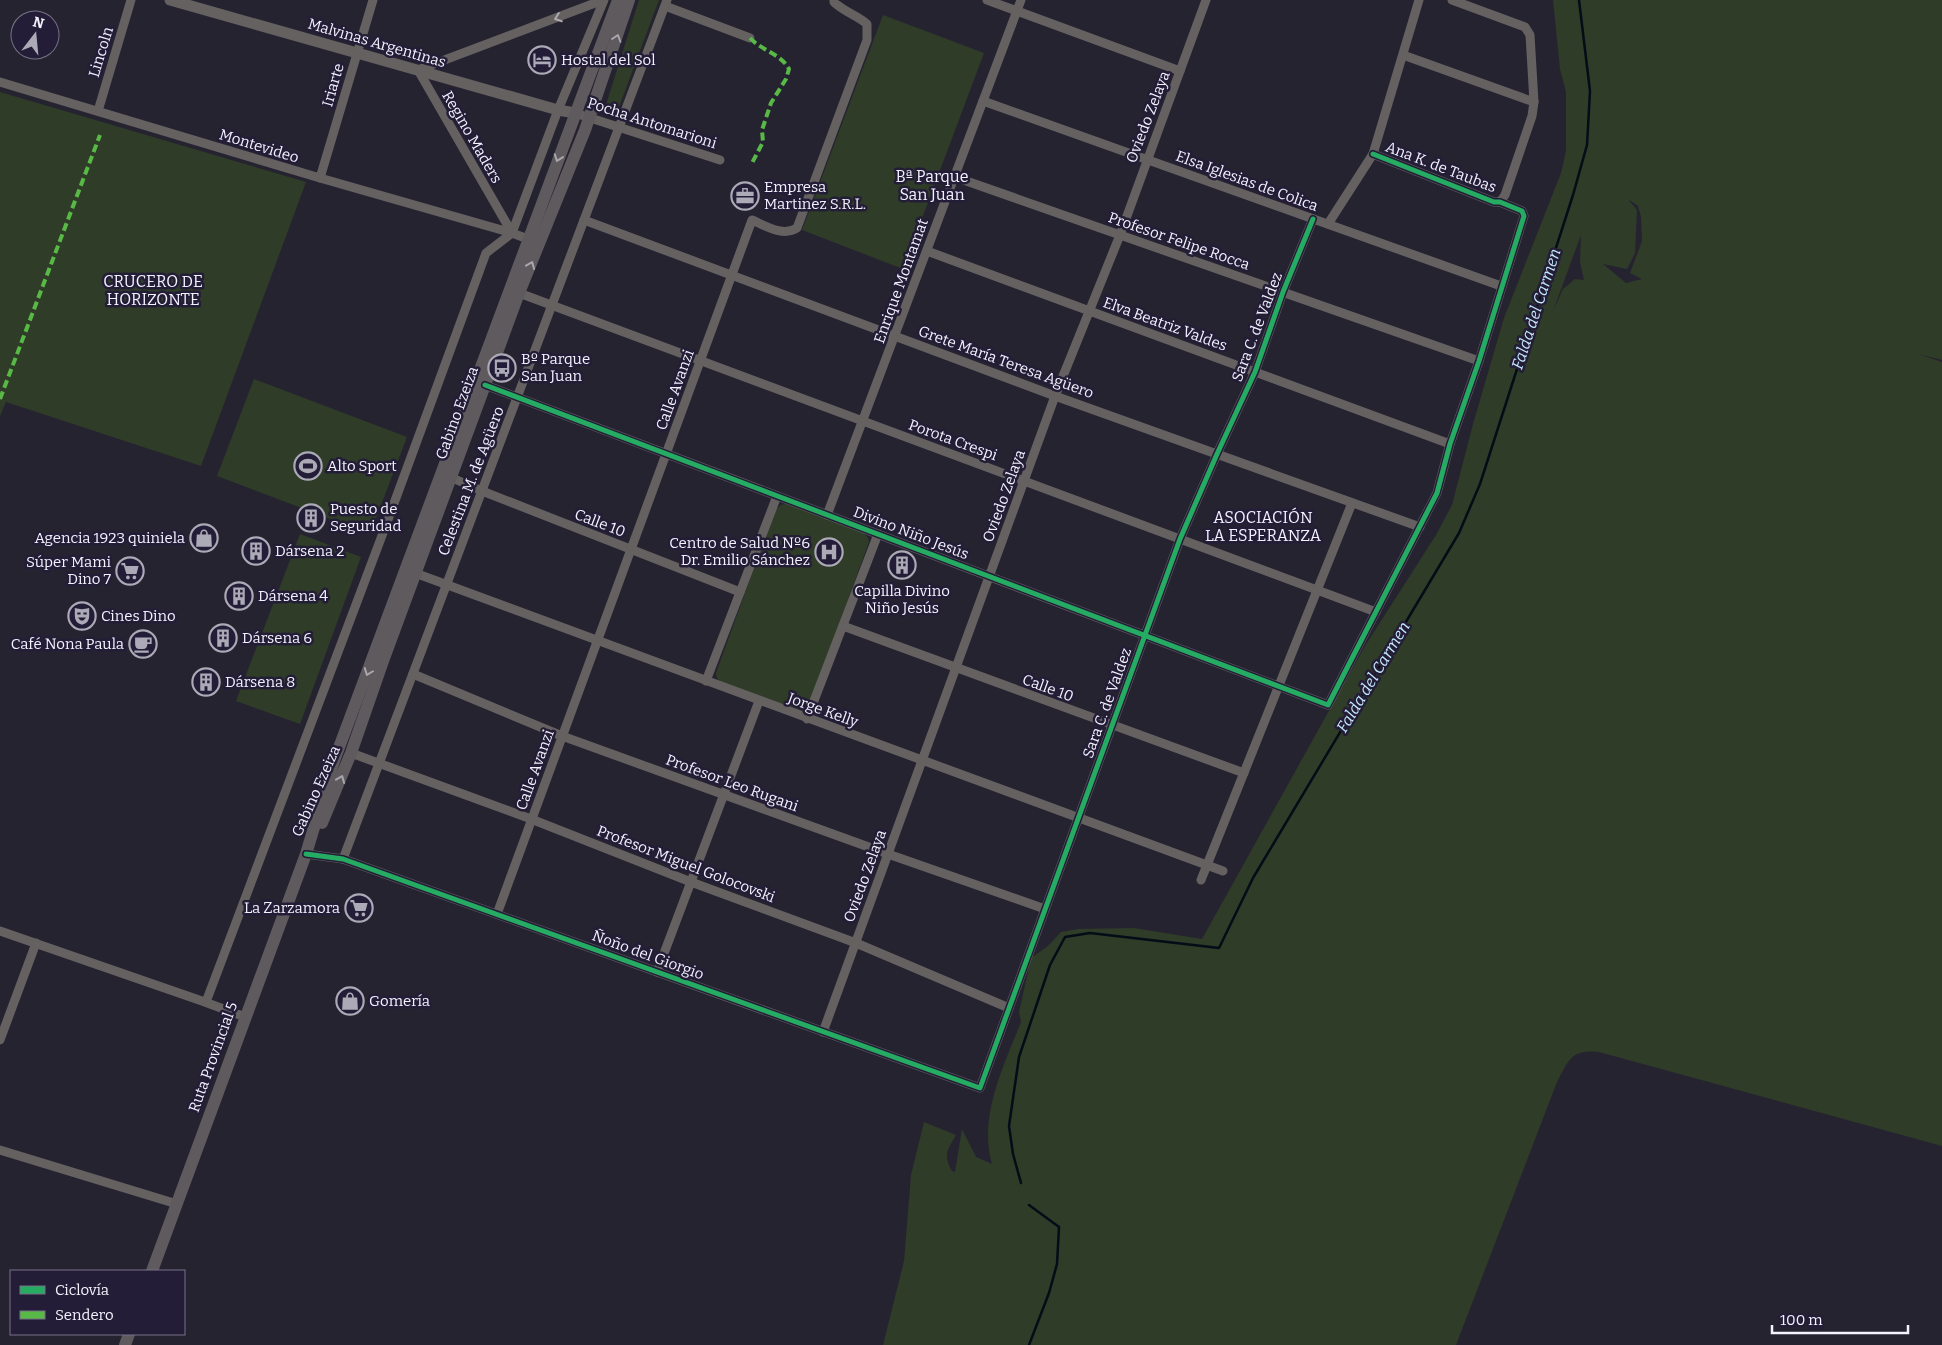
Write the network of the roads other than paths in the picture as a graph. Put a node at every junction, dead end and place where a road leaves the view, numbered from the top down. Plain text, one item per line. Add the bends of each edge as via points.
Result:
1 (131, 0) edge
2 (170, 0) edge
3 (373, 0) edge
4 (603, 0) edge
5 (629, 0) edge
6 (834, 0) edge
7 (987, 0) edge
8 (1021, 0) edge
9 (1206, 0) edge
10 (1419, 0) edge
11 (1452, 0) edge
12 (617, 2) edge
13 (666, 3) edge
14 (1017, 11) junction
15 (750, 38) dead end
16 (357, 53) junction
17 (1402, 55) junction
18 (418, 70) junction
19 (1180, 72) junction
20 (0, 82) edge
21 (983, 101) junction
22 (1534, 102) junction
23 (558, 110) junction
24 (98, 111) junction
25 (575, 113) junction
26 (590, 118) junction
27 (620, 127) junction
28 (1373, 154) junction
29 (720, 160) dead end
30 (1147, 160) junction
31 (955, 177) junction
32 (320, 178) junction
33 (1500, 202) junction
34 (1313, 219) junction
35 (584, 220) junction
36 (1328, 224) junction
37 (512, 233) junction
38 (1120, 235) junction
39 (528, 239) junction
40 (927, 251) junction
41 (732, 275) junction
42 (1501, 286) junction
43 (1282, 292) junction
44 (520, 293) junction
45 (552, 306) junction
46 (1089, 311) junction
47 (896, 336) junction
48 (700, 361) junction
49 (1479, 361) junction
50 (1255, 372) junction
51 (485, 385) junction
52 (1055, 396) junction
53 (517, 397) junction
54 (863, 421) junction
55 (1450, 444) junction
56 (666, 454) junction
57 (1217, 454) junction
58 (450, 478) junction
59 (1024, 481) junction
60 (482, 491) junction
61 (776, 496) junction
62 (1352, 503) junction
63 (827, 515) junction
64 (1420, 527) junction
65 (878, 534) junction
66 (1180, 539) junction
67 (631, 550) junction
68 (415, 573) junction
69 (989, 576) junction
70 (446, 585) junction
71 (1317, 590) junction
72 (740, 592) junction
73 (1376, 612) junction
74 (843, 626) junction
75 (1145, 635) junction
76 (597, 641) junction
77 (956, 669) junction
78 (413, 674) junction
79 (706, 681) junction
80 (1279, 686) junction
81 (759, 701) junction
82 (807, 719) junction
83 (1112, 726) junction
84 (562, 736) junction
85 (351, 753) junction
86 (922, 761) junction
87 (379, 764) junction
88 (1244, 774) junction
89 (724, 794) junction
90 (1078, 819) junction
91 (532, 820) junction
92 (306, 854) junction
93 (888, 854) junction
94 (343, 859) junction
95 (1207, 865) junction
96 (1223, 871) dead end
97 (1201, 880) dead end
98 (690, 882) junction
99 (1046, 909) junction
100 (497, 914) junction
101 (0, 931) edge
102 (856, 942) junction
103 (36, 944) junction
104 (656, 972) junction
105 (206, 1002) junction
106 (1009, 1008) junction
107 (0, 1011) edge
108 (8, 1017) junction
109 (245, 1017) junction
110 (823, 1032) junction
111 (0, 1040) edge
112 (980, 1088) joint
113 (0, 1150) edge
114 (176, 1207) junction
115 (152, 1270) edge

1 - 24 street, Lincoln
2 - 16 street, Malvinas Argentinas
3 - 16 street, Iriarte
4 - 12 street
4 -> 18 street
4 - 23 street
26 -> 5 main road, Gabino Ezeiza
6 - 41 street, Calle Avanzi via 842,10 867,24 867,40 797,228 781,232 752,220
7 - 14 street
8 - 14 street, Enrique Montamat
9 - 19 street, Oviedo Zelaya
10 - 17 street
11 - 22 street via 1525,27 1530,36
12 - 25 main road, Gabino Ezeiza
13 - 15 street
13 - 27 street, Celestina M. de Agüero
14 - 19 street
14 - 21 street, Enrique Montamat
16 - 18 street, Malvinas Argentinas
16 - 32 street, Iriarte
17 - 22 street
17 - 28 street
18 - 23 street, Malvinas Argentinas
18 - 37 street, Regino Maders
19 - 30 street, Oviedo Zelaya
20 - 24 street, Montevideo
21 - 30 street, Elsa Iglesias de Colica
21 - 31 street, Enrique Montamat
22 - 33 street via 1532,116
23 - 25 street, Malvinas Argentinas
23 - 37 street
24 - 32 street, Montevideo
25 - 26 street, Pocha Antomarioni
25 -> 39 main road, Gabino Ezeiza
26 - 27 street, Pocha Antomarioni
44 -> 26 main road, Gabino Ezeiza
27 - 29 street, Pocha Antomarioni
27 - 35 street, Celestina M. de Agüero
28 - 33 street, Ana K. de Taubas
28 - 36 street
30 - 34 street, Elsa Iglesias de Colica
30 - 38 street, Oviedo Zelaya
31 - 38 street, Profesor Felipe Rocca
31 - 40 street, Enrique Montamat
32 - 37 street, Montevideo
33 - 42 street, Ana K. de Taubas via 1522,211 1524,216
34 - 36 street, Elsa Iglesias de Colica
34 - 43 street, Sara C. de Valdez
35 - 41 street, Grete María Teresa Agüero
35 - 45 street, Celestina M. de Agüero
36 - 42 street, Elsa Iglesias de Colica
37 - 39 street, Montevideo
37 - 105 street via 486,252 390,517
38 - 43 street, Profesor Felipe Rocca
38 - 46 street, Oviedo Zelaya
39 -> 92 main road, Gabino Ezeiza via 334,760
40 - 46 street, Elva Beatriz Valdes
40 - 47 street, Enrique Montamat
41 - 47 street, Grete María Teresa Agüero
41 - 48 street, Calle Avanzi
42 - 49 street
43 - 49 street, Profesor Felipe Rocca
43 - 50 street, Sara C. de Valdez
44 - 45 street, Porota Crespi
44 - 51 main road, Gabino Ezeiza
45 - 48 street, Porota Crespi
45 - 53 street, Celestina M. de Agüero
46 - 50 street, Elva Beatriz Valdes
46 - 52 street, Oviedo Zelaya
47 - 52 street, Grete María Teresa Agüero
47 - 54 street, Enrique Montamat
48 - 54 street, Porota Crespi
48 - 56 street, Calle Avanzi
49 - 55 street
50 - 55 street, Elva Beatriz Valdes
50 - 57 street, Sara C. de Valdez
51 - 53 street, Divino Niño Jesús
51 - 58 main road, Gabino Ezeiza
52 - 57 street, Grete María Teresa Agüero
52 - 59 street, Oviedo Zelaya
53 - 56 street, Divino Niño Jesús
53 - 60 street, Celestina M. de Agüero
54 - 59 street, Porota Crespi
54 - 63 street, Enrique Montamat
55 - 64 street via 1437,493
56 - 61 street, Divino Niño Jesús
56 - 67 street, Calle Avanzi
57 - 62 street, Grete María Teresa Agüero
57 - 66 street, Sara C. de Valdez
58 - 60 street, Calle 10
58 - 68 main road, Gabino Ezeiza
59 - 66 street, Porota Crespi
59 - 69 street, Oviedo Zelaya
60 - 67 street, Calle 10
60 - 70 street, Celestina M. de Agüero
61 - 63 street, Divino Niño Jesús
61 - 72 street
62 - 64 street, Grete María Teresa Agüero
62 - 71 street
63 - 65 street, Divino Niño Jesús
64 - 73 street
65 - 69 street, Divino Niño Jesús
65 - 74 street
66 - 71 street, Porota Crespi
66 - 75 street, Sara C. de Valdez
67 - 72 street, Calle 10
67 - 76 street, Calle Avanzi
68 - 70 street, Jorge Kelly
68 - 85 main road, Gabino Ezeiza
69 - 75 street, Divino Niño Jesús
69 - 77 street, Oviedo Zelaya
70 - 76 street, Jorge Kelly
70 - 78 street, Celestina M. de Agüero
71 - 73 street, Porota Crespi
71 - 80 street
72 - 79 street
73 - 80 street, Divino Niño Jesús via 1328,705
74 - 77 street, Calle 10
74 - 82 street
75 - 80 street, Divino Niño Jesús
75 - 83 street, Sara C. de Valdez
76 - 79 street, Jorge Kelly
76 - 84 street, Calle Avanzi
77 - 83 street, Calle 10
77 - 86 street, Oviedo Zelaya
78 - 84 street, Profesor Leo Rugani
78 - 87 street, Celestina M. de Agüero
79 - 81 street, Jorge Kelly
80 - 88 street
81 - 82 street, Jorge Kelly
81 - 89 street
82 - 86 street, Jorge Kelly
83 - 88 street, Calle 10
83 - 90 street, Sara C. de Valdez
84 - 89 street, Profesor Leo Rugani
84 - 91 street, Calle Avanzi
85 - 87 street, Profesor Miguel Golocovski
92 -> 85 main road, Gabino Ezeiza
86 - 90 street, Jorge Kelly
86 - 93 street, Oviedo Zelaya
87 - 91 street, Profesor Miguel Golocovski
87 - 94 street, Celestina M. de Agüero
88 - 95 street
89 - 93 street, Profesor Leo Rugani
89 - 98 street
90 - 95 street, Jorge Kelly
90 - 99 street, Sara C. de Valdez
91 - 98 street, Profesor Miguel Golocovski
91 - 100 street, Calle Avanzi
92 - 94 street, Ñoño del Giorgio
92 - 109 main road, Ruta Provincial 5
93 - 99 street, Profesor Leo Rugani
93 - 102 street, Oviedo Zelaya
94 - 100 street, Ñoño del Giorgio
95 - 96 street, Jorge Kelly
95 - 97 street
98 - 102 street, Profesor Miguel Golocovski
98 - 104 street
99 - 106 street, Sara C. de Valdez
100 - 104 street, Ñoño del Giorgio
101 - 103 street
102 - 106 street, Profesor Miguel Golocovski
102 - 110 street, Oviedo Zelaya
103 - 105 street
103 - 108 street
104 - 110 street, Ñoño del Giorgio
105 - 109 street
106 - 112 street, Sara C. de Valdez
107 - 108 street
108 - 111 street
109 - 114 main road, Ruta Provincial 5
110 - 112 street, Ñoño del Giorgio
113 - 114 street
114 - 115 main road, Ruta Provincial 5

